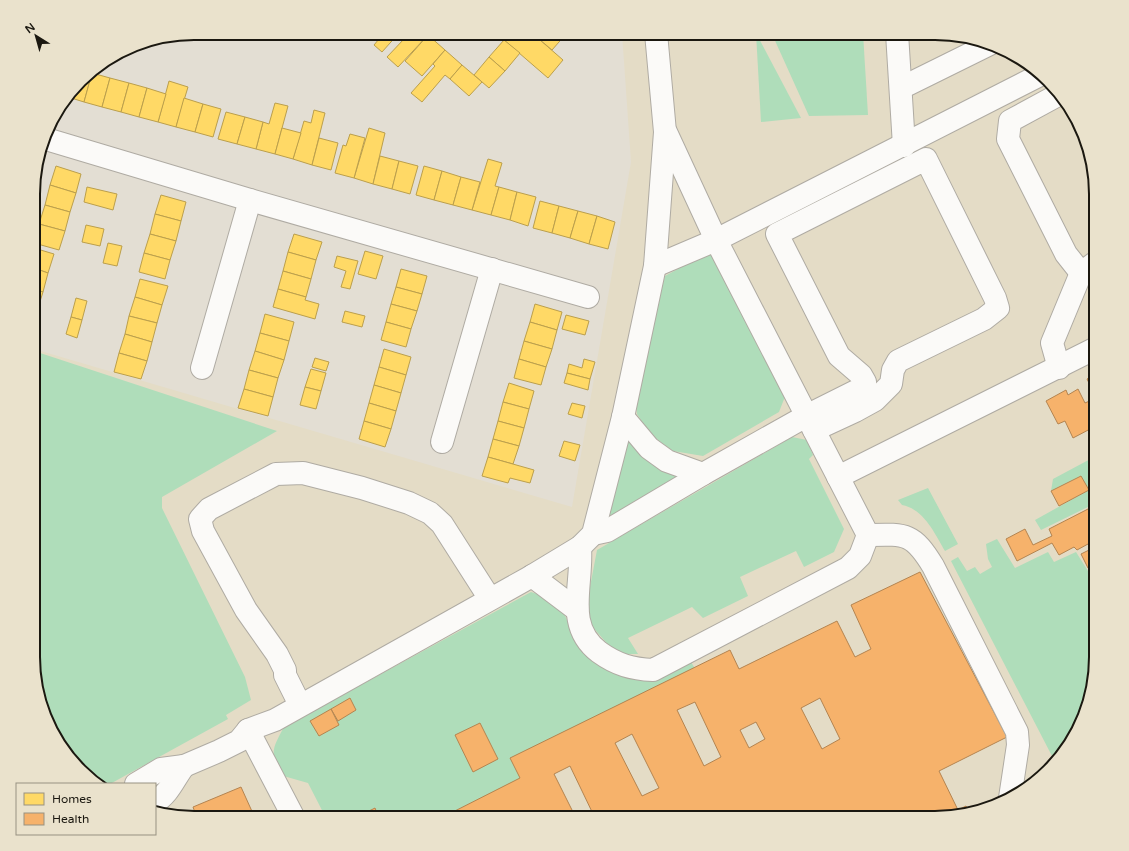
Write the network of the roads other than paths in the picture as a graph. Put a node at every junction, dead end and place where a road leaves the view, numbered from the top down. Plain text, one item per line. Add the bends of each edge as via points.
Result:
1 (657, 40) edge
2 (897, 40) edge
3 (983, 48) edge
4 (1035, 77) edge
5 (900, 88) junction
6 (1054, 97) edge
7 (665, 132) junction
8 (50, 140) edge
9 (904, 146) junction
10 (250, 200) junction
11 (716, 240) junction
12 (655, 266) junction
13 (1089, 268) edge
14 (492, 270) junction
15 (588, 297) dead end
16 (1089, 352) edge
17 (202, 368) dead end
18 (1059, 368) junction
19 (623, 416) junction
20 (808, 416) junction
21 (442, 442) dead end
22 (703, 474) junction
23 (838, 477) junction
24 (868, 535) junction
25 (587, 540) junction
26 (532, 576) junction
27 (490, 598) junction
28 (577, 610) junction
29 (305, 703) junction
30 (248, 730) junction
31 (180, 772) junction
32 (138, 783) edge
33 (156, 787) edge
34 (1011, 790) edge
35 (156, 801) edge
36 (290, 811) edge

1 - 7 street
2 - 5 street
3 - 5 street
4 - 9 street
5 - 9 street
6 - 13 street via 1010,121 1008,139 1066,254
7 - 11 street
7 - 12 street
8 - 10 street
9 - 11 street
10 - 14 street
10 - 17 street
11 - 12 street
11 - 20 street
12 - 19 street
13 - 18 street via 1052,343
14 - 15 street
14 - 21 street
16 - 18 street
18 - 23 street
19 - 22 street via 649,448 666,461
19 - 25 street
20 - 20 street via 856,411 874,400 891,384 893,370 898,361 984,318 998,308 926,159 777,234 839,356 861,375 865,382 862,388
20 - 22 street
20 - 23 street
22 - 25 street via 607,531
23 - 24 street
24 - 28 street via 860,556 848,568 653,670 630,668 610,660 589,644 579,627
24 - 34 street via 904,536 913,540 921,546 933,566 1017,732 1018,745
25 - 26 street
25 - 28 street
26 - 27 street
26 - 28 street
27 - 29 street
27 - 29 street via 442,524 430,513 369,490 303,473 276,474 209,508 200,519 203,531 246,610 277,654 285,670 292,672
29 - 30 street via 275,720
30 - 31 street via 239,741
30 - 36 street
31 - 32 street via 161,769
31 - 33 street
31 - 35 street via 170,789

